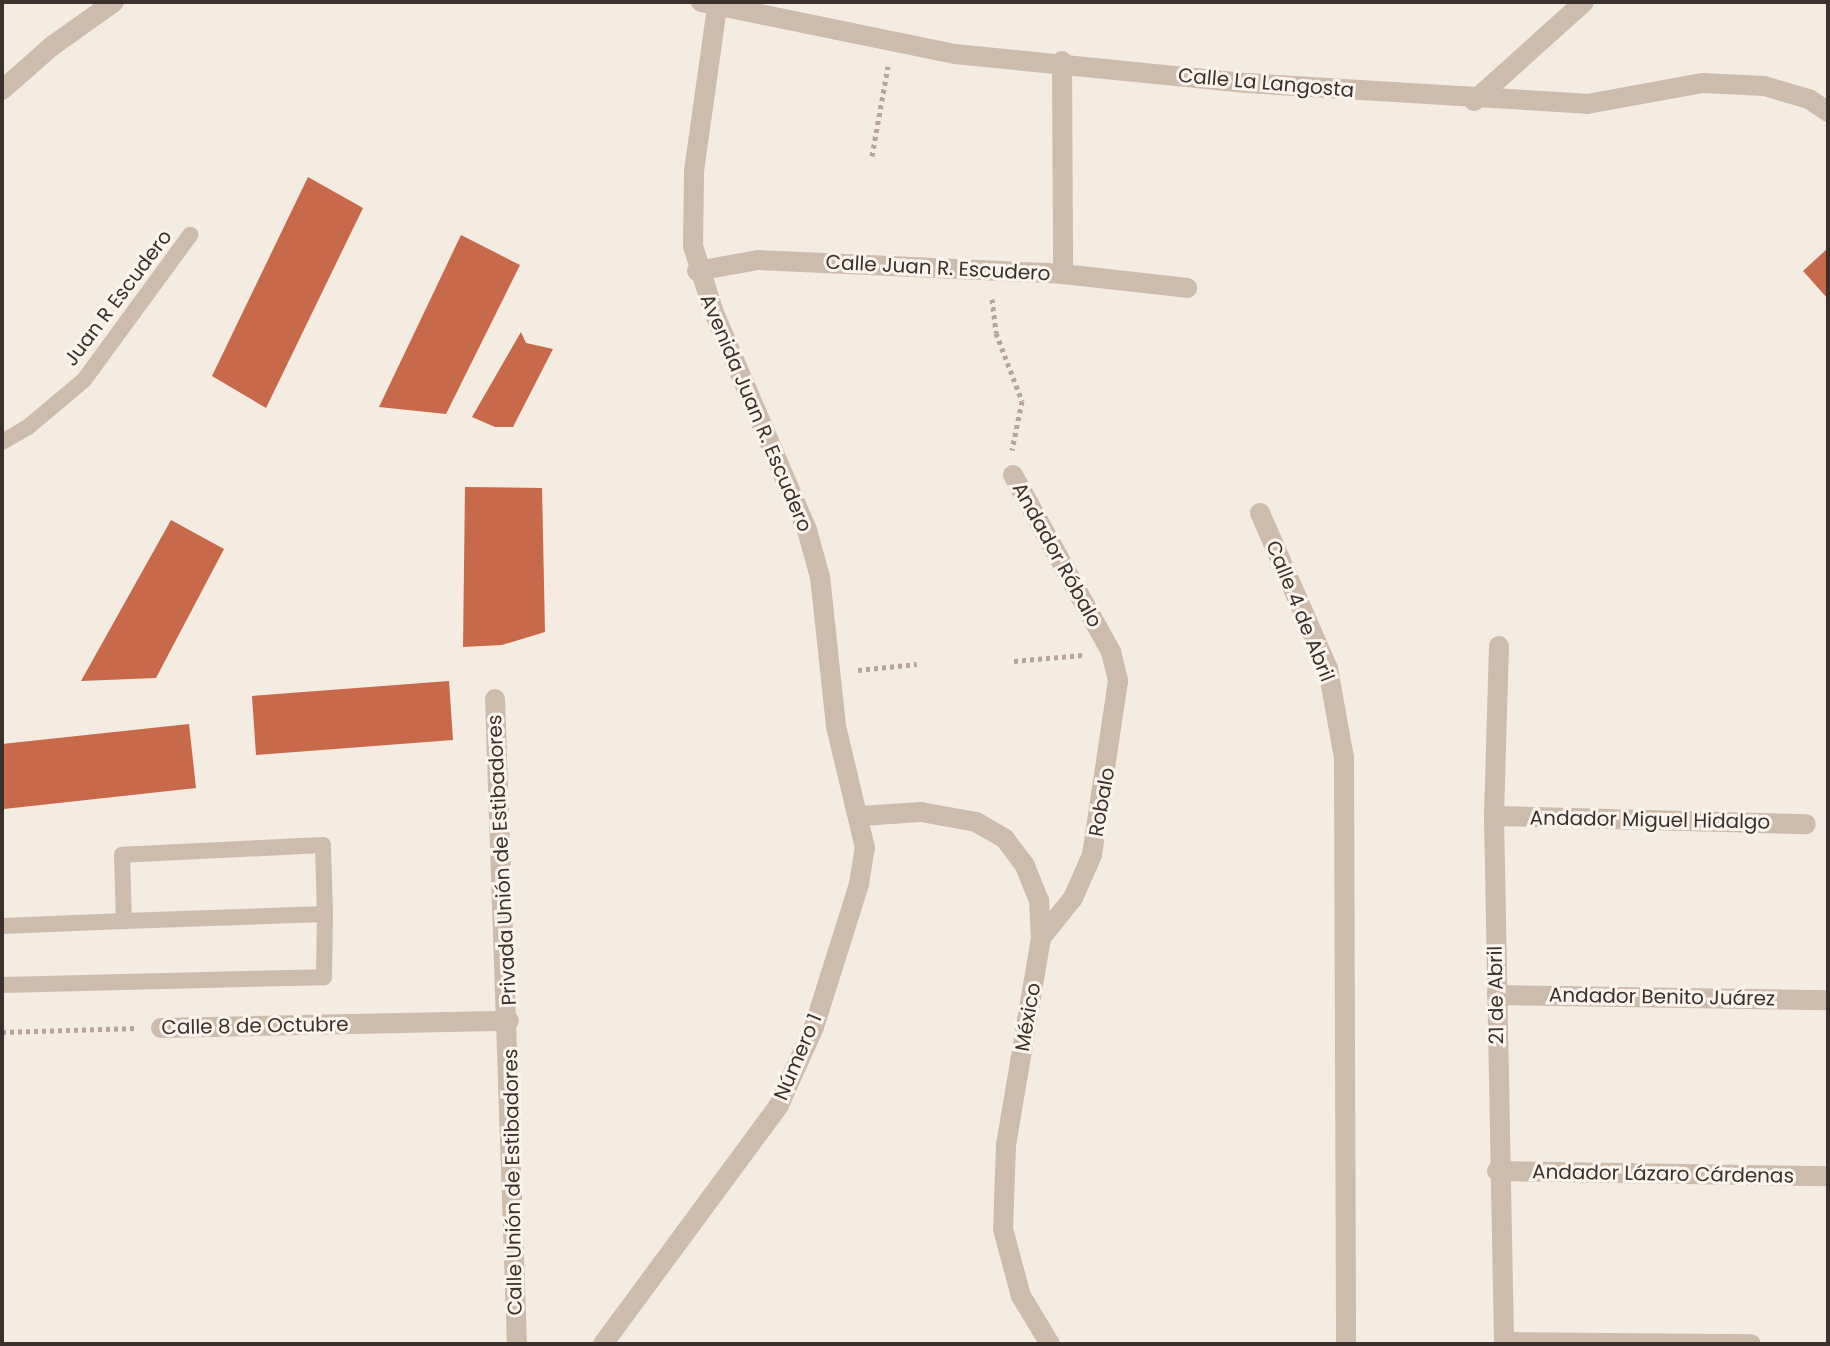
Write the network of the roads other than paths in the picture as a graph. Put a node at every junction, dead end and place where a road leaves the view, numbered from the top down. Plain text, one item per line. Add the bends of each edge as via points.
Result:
1 (114, 2) edge
2 (1584, 2) edge
3 (709, 4) edge
4 (1062, 61) junction
5 (2, 90) edge
6 (1474, 101) junction
7 (1828, 112) edge
8 (190, 235) dead end
9 (697, 271) junction
10 (1063, 274) junction
11 (1187, 288) dead end
12 (2, 442) edge
13 (1013, 475) road end
14 (1260, 513) dead end
15 (1499, 646) dead end
16 (1111, 652) joint
17 (495, 699) dead end
18 (861, 816) junction
19 (1494, 816) junction
20 (1806, 824) dead end
21 (325, 914) junction
22 (124, 921) junction
23 (2, 926) edge
24 (1041, 938) junction
25 (2, 985) edge
26 (1497, 995) junction
27 (1828, 1000) edge
28 (509, 1021) junction
29 (161, 1028) road end
30 (1497, 1171) junction
31 (1828, 1176) edge
32 (1504, 1343) edge
33 (517, 1344) edge
34 (603, 1344) edge
35 (1050, 1344) edge
36 (1346, 1344) edge
37 (1751, 1344) edge

1 - 5 street
2 - 6 street
3 - 4 street, Calle La Langosta via 891,44
3 - 9 street, Avenida Juan R. Escudero via 694,171
4 - 6 street, Calle La Langosta via 1247,83
4 - 10 street, Calle Juan R. Escudero
6 - 7 street, Calle La Langosta via 1587,104 1703,83 1764,86 1809,99
8 - 12 lane, Juan R Escudero via 84,380
9 - 10 street, Calle Juan R. Escudero via 758,260
9 - 18 street, Avenida Juan R. Escudero via 807,530 820,577 836,726
10 - 11 street
13 - 16 street, Andador Róbalo
14 - 36 street, Calle 4 de Abril via 1328,669 1344,758
15 - 19 street, 21 de Abril
16 - 24 street, Robalo via 1118,681 1117,714 1092,855 1073,898
17 - 28 street, Privada Unión de Estibadores
18 - 24 street, México via 954,814 1005,839 1025,866 1039,900
18 - 34 street, Número 1 via 865,848 859,884 814,1027 779,1105
19 - 20 street, Andador Miguel Hidalgo
19 - 26 street, 21 de Abril
21 - 22 lane
21 - 22 lane via 323,845 122,855
21 - 25 lane via 324,977
22 - 23 lane
24 - 35 street, México via 1006,1145 1003,1229 1021,1296
26 - 27 street, Andador Benito Juárez
26 - 30 street, 21 de Abril
28 - 29 street, Calle 8 de Octubre
28 - 33 street, Calle Unión de Estibadores
30 - 31 street, Andador Lázaro Cárdenas
30 - 32 street, 21 de Abril
32 - 37 street

